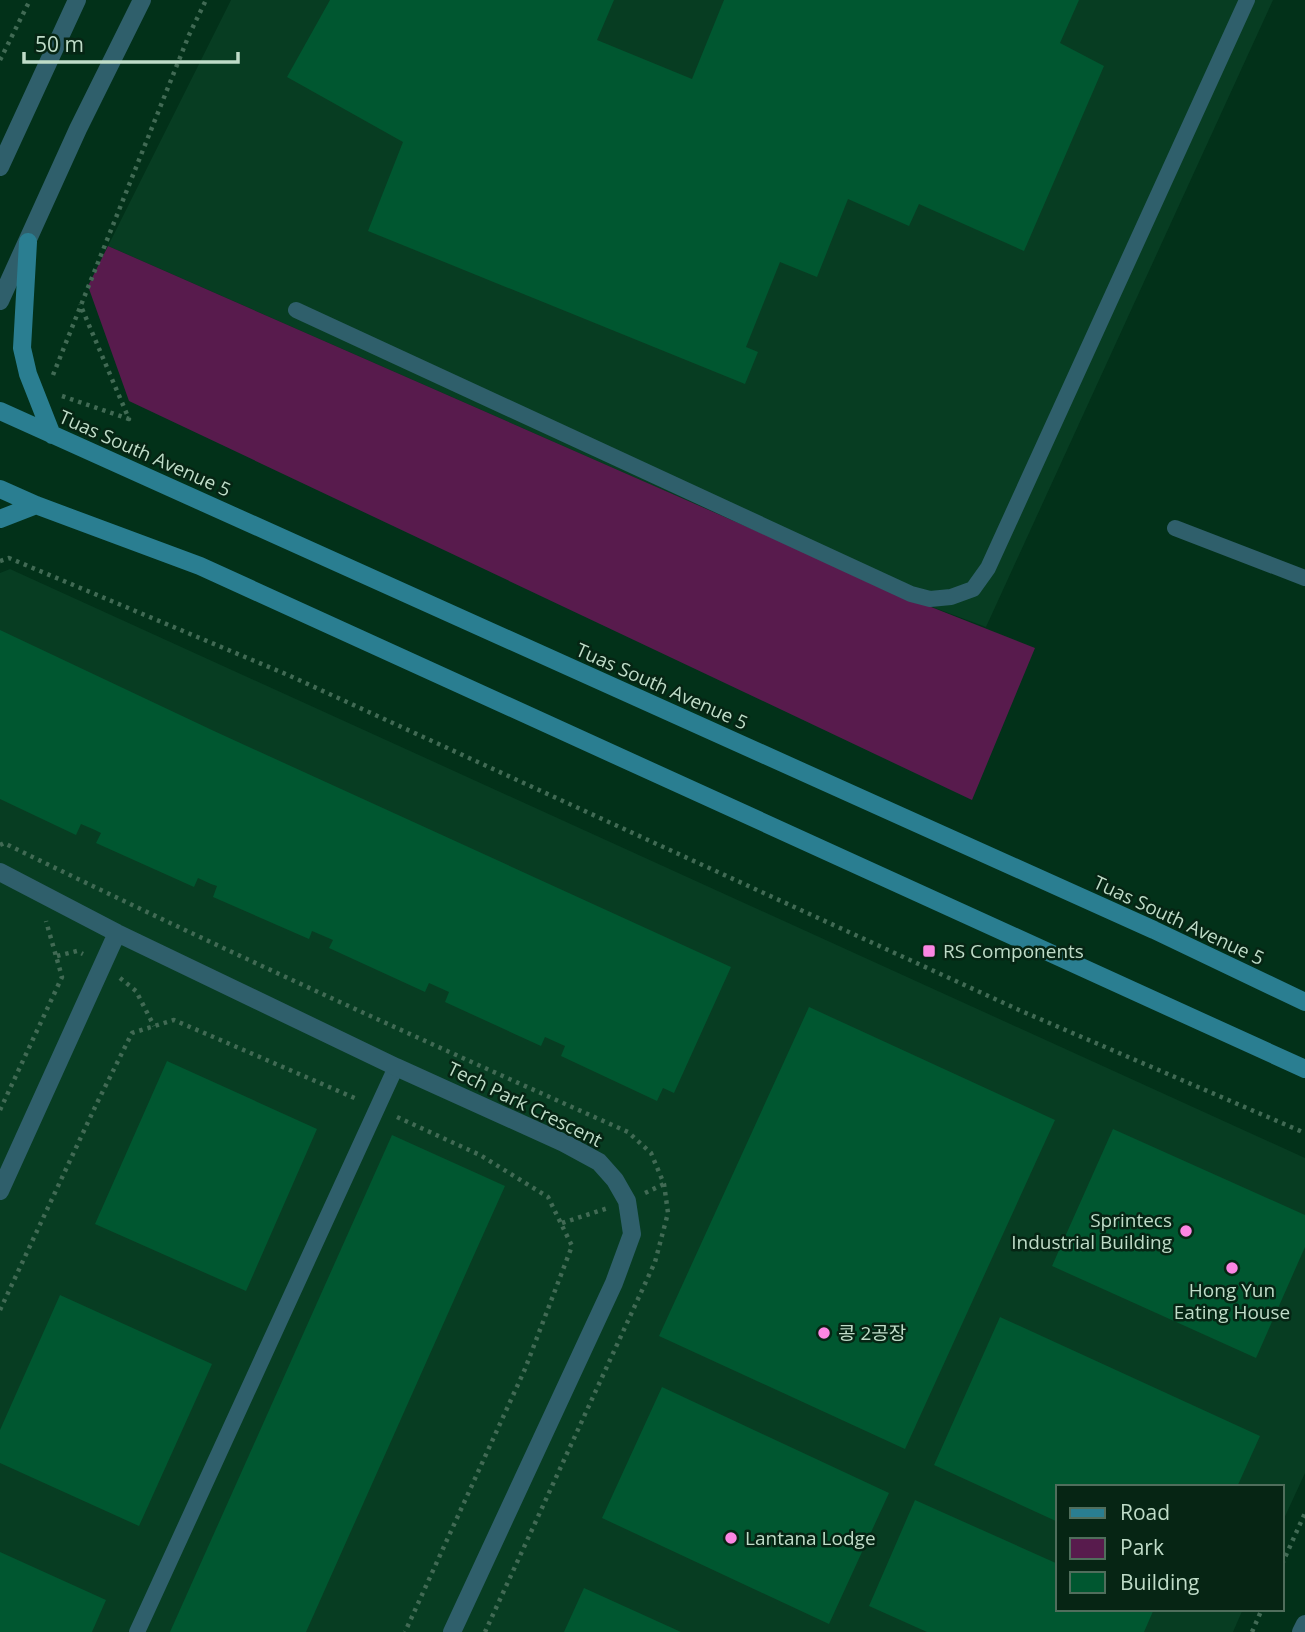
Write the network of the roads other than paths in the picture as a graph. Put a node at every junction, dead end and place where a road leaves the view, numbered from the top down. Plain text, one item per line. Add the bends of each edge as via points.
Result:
1 (77, 0) edge
2 (142, 0) edge
3 (1247, 0) edge
4 (0, 167) edge
5 (28, 242) junction
6 (0, 301) edge
7 (296, 310) dead end
8 (0, 411) edge
9 (52, 435) junction
10 (0, 489) edge
11 (36, 505) junction
12 (0, 519) edge
13 (1175, 528) dead end
14 (1305, 578) edge
15 (0, 872) edge
16 (117, 933) junction
17 (1305, 1002) edge
18 (396, 1067) junction
19 (1305, 1069) edge
20 (0, 1191) edge
21 (1305, 1624) edge
22 (138, 1632) edge
23 (452, 1632) edge
24 (1301, 1632) edge

1 - 4 street
2 - 5 street
3 - 7 lane via 988,568 973,589 951,597 930,599 911,594
5 - 6 street
5 - 9 main road via 22,348 27,374
8 - 9 main road, Tuas South Avenue 5
9 - 17 main road, Tuas South Avenue 5
10 - 11 main road
11 - 12 main road
11 - 19 main road via 200,566
13 - 14 lane
15 - 16 street, Tech Park Crescent
16 - 18 street, Tech Park Crescent
16 - 20 street
18 - 22 lane
18 - 23 street, Tech Park Crescent via 599,1162 627,1201 632,1234 614,1283
21 - 24 street

